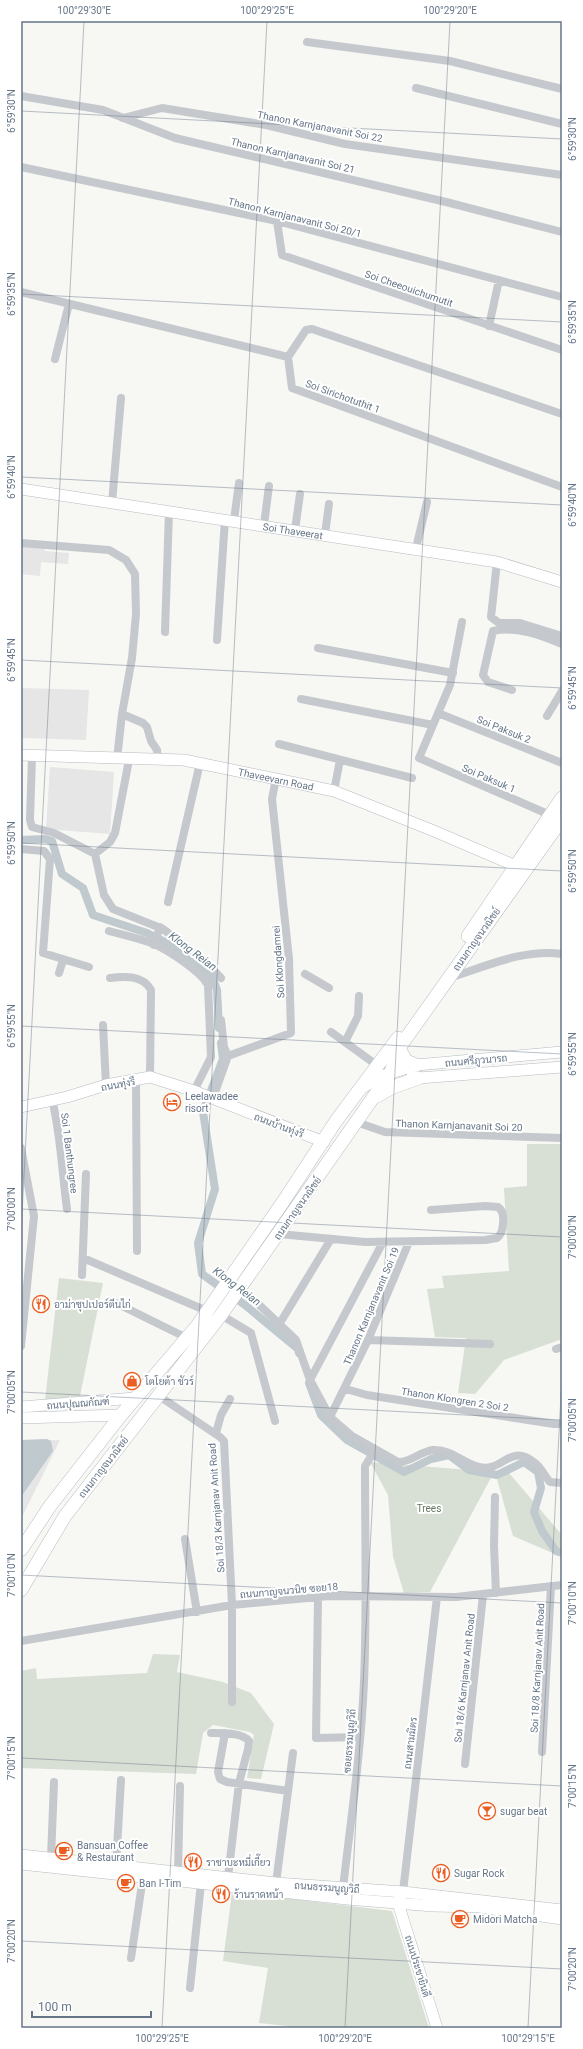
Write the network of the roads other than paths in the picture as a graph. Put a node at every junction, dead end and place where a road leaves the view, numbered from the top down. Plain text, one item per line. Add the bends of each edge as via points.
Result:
1 (307, 42) dead end
2 (416, 88) dead end
3 (562, 89) edge
4 (21, 96) edge
5 (123, 118) junction
6 (562, 124) edge
7 (21, 167) edge
8 (562, 175) edge
9 (277, 221) junction
10 (562, 232) edge
11 (499, 280) junction
12 (21, 292) edge
13 (562, 297) edge
14 (69, 304) junction
15 (489, 326) junction
16 (562, 350) edge
17 (288, 357) junction
18 (55, 358) dead end
19 (121, 398) dead end
20 (562, 414) edge
21 (239, 483) dead end
22 (269, 486) dead end
23 (562, 487) edge
24 (21, 489) edge
25 (300, 494) dead end
26 (428, 502) dead end
27 (112, 503) junction
28 (329, 504) dead end
29 (169, 511) junction
30 (229, 520) junction
31 (264, 525) junction
32 (295, 530) junction
33 (325, 534) junction
34 (21, 543) edge
35 (416, 548) junction
36 (497, 562) junction
37 (562, 582) edge
38 (462, 622) dead end
39 (165, 632) dead end
40 (562, 636) edge
41 (217, 640) dead end
42 (562, 644) edge
43 (318, 648) dead end
44 (453, 672) junction
45 (512, 690) dead end
46 (562, 691) edge
47 (301, 699) dead end
48 (438, 713) junction
49 (122, 714) junction
50 (547, 716) dead end
51 (433, 725) junction
52 (279, 744) dead end
53 (26, 756) edge
54 (117, 759) junction
55 (130, 760) junction
56 (158, 760) junction
57 (340, 760) junction
58 (200, 763) junction
59 (562, 763) edge
60 (276, 778) junction
61 (412, 778) dead end
62 (334, 791) junction
63 (562, 798) edge
64 (556, 817) edge
65 (21, 849) edge
66 (95, 854) junction
67 (516, 866) junction
68 (168, 902) dead end
69 (160, 929) junction
70 (109, 931) dead end
71 (155, 943) junction
72 (562, 954) edge
73 (63, 960) junction
74 (89, 967) dead end
75 (59, 973) dead end
76 (305, 974) dead end
77 (110, 978) dead end
78 (221, 978) dead end
79 (449, 978) junction
80 (329, 988) dead end
81 (359, 996) dead end
82 (221, 1020) dead end
83 (104, 1025) dead end
84 (331, 1032) dead end
85 (345, 1042) junction
86 (396, 1045) junction
87 (562, 1052) edge
88 (228, 1056) junction
89 (416, 1065) junction
90 (378, 1066) junction
91 (562, 1067) edge
92 (392, 1072) junction
93 (150, 1077) junction
94 (419, 1078) junction
95 (136, 1080) junction
96 (106, 1085) junction
97 (362, 1088) junction
98 (198, 1092) junction
99 (213, 1098) junction
100 (52, 1100) junction
101 (372, 1100) junction
102 (21, 1107) edge
103 (356, 1122) junction
104 (562, 1138) edge
105 (324, 1142) junction
106 (21, 1148) edge
107 (86, 1174) dead end
108 (67, 1209) dead end
109 (431, 1210) dead end
110 (279, 1234) junction
111 (331, 1239) junction
112 (383, 1242) junction
113 (409, 1242) junction
114 (137, 1251) dead end
115 (84, 1258) junction
116 (82, 1275) dead end
117 (255, 1301) dead end
118 (116, 1303) dead end
119 (216, 1310) junction
120 (280, 1323) junction
121 (187, 1338) junction
122 (368, 1340) junction
123 (490, 1344) dead end
124 (21, 1346) edge
125 (310, 1380) junction
126 (346, 1388) junction
127 (159, 1396) junction
128 (135, 1398) junction
129 (230, 1399) dead end
130 (21, 1407) edge
131 (150, 1408) junction
132 (121, 1415) junction
133 (330, 1417) junction
134 (21, 1418) edge
135 (275, 1421) dead end
136 (562, 1424) edge
137 (136, 1425) junction
138 (216, 1434) junction
139 (374, 1451) junction
140 (562, 1483) edge
141 (494, 1497) dead end
142 (185, 1539) dead end
143 (21, 1550) edge
144 (562, 1585) edge
145 (551, 1586) junction
146 (21, 1590) edge
147 (496, 1593) junction
148 (366, 1595) junction
149 (483, 1595) junction
150 (318, 1597) junction
151 (437, 1597) junction
152 (232, 1605) junction
153 (198, 1612) junction
154 (21, 1641) edge
155 (232, 1702) dead end
156 (211, 1733) dead end
157 (225, 1733) junction
158 (360, 1737) junction
159 (542, 1752) dead end
160 (293, 1753) dead end
161 (464, 1764) dead end
162 (121, 1780) dead end
163 (54, 1782) dead end
164 (239, 1783) junction
165 (180, 1786) dead end
166 (288, 1791) junction
167 (21, 1855) edge
168 (51, 1858) junction
169 (21, 1864) edge
170 (116, 1865) junction
171 (178, 1872) junction
172 (143, 1877) junction
173 (228, 1878) junction
174 (201, 1883) junction
175 (276, 1883) junction
176 (343, 1888) junction
177 (403, 1892) junction
178 (398, 1903) junction
179 (562, 1910) edge
180 (562, 1918) edge
181 (130, 1958) dead end
182 (190, 1988) dead end
183 (437, 2028) edge

1 - 3 street via 450,60
2 - 6 street
4 - 5 street, Thanon Karnjanavanit Soi 21 via 103,110
5 - 8 street, Thanon Karnjanavanit Soi 22 via 162,108 266,125 345,144
5 - 10 street, Thanon Karnjanavanit Soi 21 via 175,138
7 - 9 street, Thanon Karnjanavanit Soi 20/1
9 - 11 street, Thanon Karnjanavanit Soi 20/1
9 - 15 street, Soi Cheeouichumutit via 282,255
11 - 13 street, Thanon Karnjanavanit Soi 20/1
11 - 15 street
12 - 14 street
14 - 17 street
14 - 18 street
15 - 16 street, Soi Cheeouichumutit
17 - 20 street via 306,330 312,329
17 - 23 street, Soi Sirichotuthit 1 via 292,388
19 - 27 street
21 - 30 street
22 - 31 street
24 - 27 street, Soi Thaveerat
25 - 32 street
26 - 35 street
27 - 29 street, Soi Thaveerat
28 - 33 street
29 - 30 street, Soi Thaveerat
29 - 39 street
30 - 31 street, Soi Thaveerat
30 - 41 street
31 - 32 street, Soi Thaveerat
32 - 33 street, Soi Thaveerat
33 - 35 street, Soi Thaveerat
34 - 49 street via 110,550 132,568 135,574 136,614 132,658
35 - 36 street, Soi Thaveerat
36 - 37 street, Soi Thaveerat
36 - 40 street via 491,618 499,623 520,623
38 - 44 street
42 - 45 street via 518,630 493,631 483,675 488,682
43 - 44 street
44 - 48 street
46 - 50 street
47 - 51 street
48 - 51 street
48 - 59 street, Soi Paksuk 2
49 - 54 street
49 - 56 street via 147,727 157,750
51 - 64 street, Soi Paksuk 1 via 419,758
52 - 57 street
53 - 54 street, Thaveevarn Road
53 - 66 street via 32,827 54,833
54 - 55 street, Thaveevarn Road
55 - 56 street, Thaveevarn Road
55 - 66 street via 115,833 110,842
56 - 58 street, Thaveevarn Road
57 - 61 street
57 - 62 street
58 - 60 street, Thaveevarn Road
58 - 68 street
60 - 62 street, Thaveevarn Road
60 - 88 street, Soi Klongdamrei via 272,799 289,959 291,1033
62 - 67 street, Thaveevarn Road via 434,830
63 - 64 main road, ถนนกาญจนวณิชย์
64 - 67 main road, ถนนกาญจนวณิชย์
64 - 79 main road, ถนนกาญจนวณิชย์
65 - 73 street via 44,851 50,858 43,953
66 - 69 street via 104,895 114,909
67 - 86 main road, ถนนกาญจนวณิชย์
69 - 71 street
69 - 78 street via 206,962
70 - 71 street
71 - 98 street via 202,977 208,986 211,1057
72 - 79 street via 545,952 525,956
73 - 74 street
73 - 75 street
76 - 80 street
77 - 93 street via 130,976 147,984 151,990
79 - 86 main road, ถนนกาญจนวณิชย์
81 - 85 street via 358,1016
82 - 88 street via 224,1047
83 - 96 street
84 - 85 street
85 - 90 street
86 - 89 main road via 406,1061
86 - 90 main road, ถนนกาญจนวณิชย์
86 - 92 main road, ถนนกาญจนวณิชย์
87 - 89 street, ถนนศรีภูวนารถ
88 - 99 street
89 - 92 street, ถนนศรีภูวนารถ
90 - 92 street
90 - 97 main road, ถนนกาญจนวณิชย์
91 - 94 street, ถนนศรีภูวนารถ
92 - 94 street, ถนนศรีภูวนารถ
92 - 97 street, ถนนศรีภูวนารถ
92 - 101 main road, ถนนกาญจนวณิชย์
93 - 95 street, ถนนทุ่งรี
93 - 98 street, ถนนทุ่งรี
94 - 101 main road via 393,1087
95 - 96 street, ถนนทุ่งรี
95 - 114 street
96 - 100 street, ถนนทุ่งรี
97 - 105 main road, ถนนกาญจนวณิชย์ via 336,1121
98 - 99 street, ถนนทุ่งรี
99 - 105 street, ถนนบ้านทุ่งรี
100 - 102 street, ถนนทุ่งรี
100 - 108 street, Soi 1 Banthungree via 61,1146
101 - 103 main road, ถนนกาญจนวณิชย์
103 - 104 street, Thanon Karnjanavanit Soi 20 via 386,1132
103 - 110 main road, ถนนกาญจนวณิชย์
105 - 119 main road, ถนนกาญจนวณิชย์ via 232,1275
106 - 124 street via 34,1216
107 - 115 street
109 - 113 street via 498,1207 501,1211 502,1232 499,1237 492,1239
110 - 111 street, Thanon Karnjanavanit Soi 19
110 - 119 main road, ถนนกาญจนวณิชย์ via 243,1283
111 - 112 street, Thanon Karnjanavanit Soi 19
111 - 120 street
112 - 113 street, Thanon Karnjanavanit Soi 19
112 - 125 street
113 - 122 street, Thanon Karnjanavanit Soi 19
115 - 116 street
115 - 119 street
117 - 120 street
118 - 121 street
119 - 121 main road, ถนนกาญจนวณิชย์
119 - 127 main road, ถนนกาญจนวณิชย์
119 - 135 street via 251,1333
120 - 125 street via 297,1343
121 - 128 main road, ถนนกาญจนวณิชย์
122 - 123 street
122 - 126 street, Thanon Karnjanavanit Soi 19
125 - 133 street
126 - 133 street, Thanon Karnjanavanit Soi 19
126 - 136 street, Thanon Klongren 2 Soi 2 via 367,1395
127 - 131 main road, ถนนกาญจนวณิชย์
127 - 138 street, Soi 18/3 Karnjanav Anit Road
128 - 130 street, ถนนปุณณกัณฑ์
128 - 131 main road
128 - 132 main road, ถนนกาญจนวณิชย์
129 - 138 street via 221,1415
131 - 137 main road, ถนนกาญจนวณิชย์
132 - 134 street, ถนนปุณณกัณฑ์
132 - 137 main road
132 - 143 main road, ถนนกาญจนวณิชย์ via 50,1506
133 - 139 street via 346,1432
137 - 146 main road, ถนนกาญจนวณิชย์ via 65,1516
138 - 152 street, Soi 18/3 Karnjanav Anit Road via 224,1444
139 - 140 street via 400,1462 426,1451 442,1451 483,1468 493,1467 510,1456 519,1455 536,1463 550,1482
139 - 148 street, ซอยธรรมนูญวิถี via 365,1466
141 - 147 street
142 - 153 street
144 - 145 street, ถนนกาญจนวนิช ซอย18
145 - 147 street, ถนนกาญจนวนิช ซอย18
145 - 159 street, Soi 18/8 Karnjanav Anit Road
147 - 149 street, ถนนกาญจนวนิช ซอย18
148 - 150 street, ถนนกาญจนวนิช ซอย18
148 - 151 street, ถนนกาญจนวนิช ซอย18
148 - 158 street, ซอยธรรมนูญวิถี
149 - 151 street, ถนนกาญจนวนิช ซอย18
149 - 161 street, Soi 18/6 Karnjanav Anit Road
150 - 152 street, ถนนกาญจนวนิช ซอย18
150 - 158 street via 316,1738
151 - 177 street, ถนนสามมิตร
152 - 153 street, ถนนกาญจนวนิช ซอย18
152 - 155 street, Soi 18/3 Karnjanav Anit Road
153 - 154 street, ถนนกาญจนวนิช ซอย18
156 - 157 street
157 - 164 street via 219,1777 224,1781
157 - 164 street via 244,1737 248,1741
158 - 176 street, ซอยธรรมนูญวิถี
160 - 166 street
162 - 170 street
163 - 168 street
164 - 166 street
164 - 173 street
165 - 171 street
166 - 175 street
167 - 168 street, ถนนธรรมนูญวิถี
168 - 170 street, ถนนธรรมนูญวิถี
169 - 172 street, ถนนธรรมนูญวิถี
170 - 171 street, ถนนธรรมนูญวิถี
171 - 173 street, ถนนธรรมนูญวิถี
172 - 174 street, ถนนธรรมนูญวิถี
172 - 181 street
173 - 175 street, ถนนธรรมนูญวิถี
174 - 178 street, ถนนธรรมนูญวิถี
174 - 182 street
175 - 176 street, ถนนธรรมนูญวิถี
176 - 177 street, ถนนธรรมนูญวิถี
177 - 178 street
177 - 179 street, ถนนธรรมนูญวิถี
178 - 180 street, ถนนธรรมนูญวิถี via 479,1907
178 - 183 street, ถนนประชายินดี

